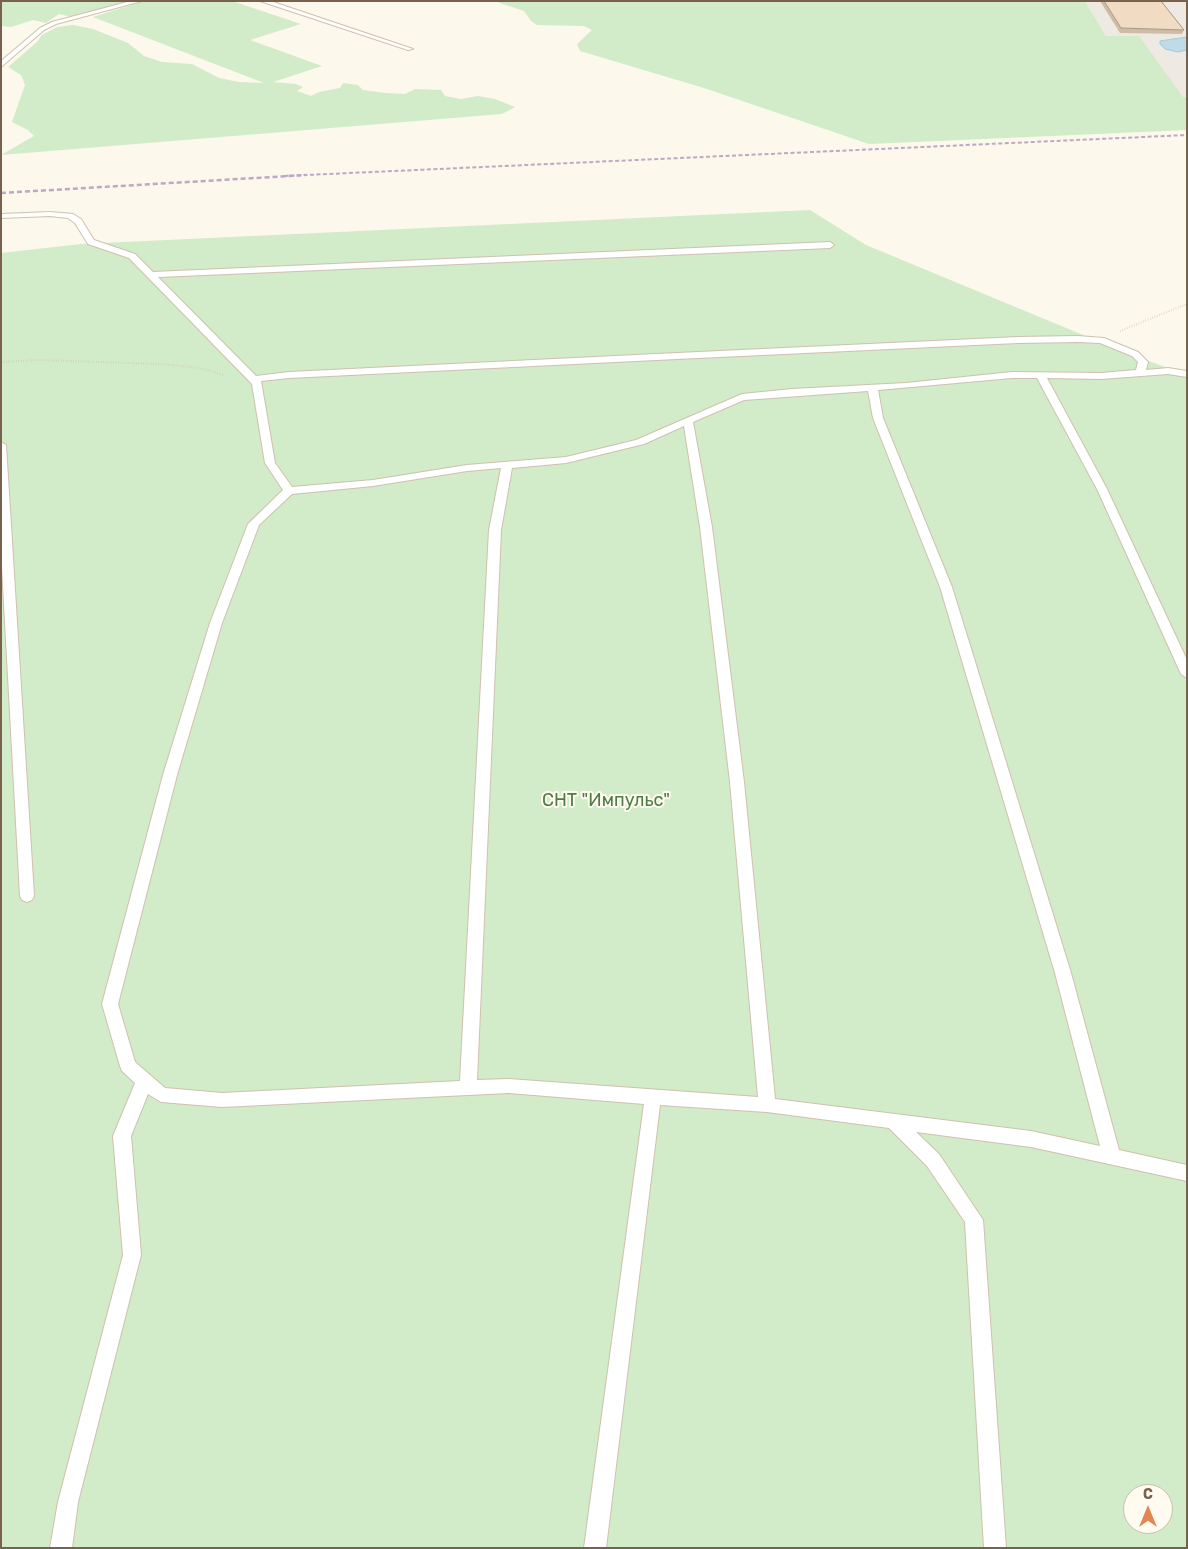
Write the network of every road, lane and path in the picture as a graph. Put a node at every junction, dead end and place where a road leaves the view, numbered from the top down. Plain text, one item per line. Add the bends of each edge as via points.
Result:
1 (139, 1) edge
2 (263, 1) edge
3 (410, 49) dead end
4 (1, 65) edge
5 (1, 216) edge
6 (830, 246) dead end
7 (151, 275) junction
8 (1187, 304) edge
9 (1101, 340) junction
10 (1, 362) edge
11 (1140, 373) junction
12 (1187, 374) edge
13 (1040, 375) junction
14 (254, 379) junction
15 (872, 387) junction
16 (688, 420) junction
17 (1, 445) edge
18 (507, 465) junction
19 (289, 491) junction
20 (1187, 674) edge
21 (27, 896) dead end
22 (145, 1080) junction
23 (468, 1088) junction
24 (652, 1097) junction
25 (767, 1105) junction
26 (894, 1122) junction
27 (1112, 1157) junction
28 (1187, 1173) edge
29 (61, 1548) edge
30 (595, 1548) edge
31 (995, 1548) edge

1 - 4 lane via 54,23 42,29
2 - 3 lane
5 - 7 lane via 70,216 78,221 91,242 132,256
6 - 7 lane
7 - 14 lane
8 - 9 path
9 - 11 lane via 1135,354 1143,362
9 - 14 lane via 979,341
10 - 14 path via 160,364
11 - 12 lane via 1168,371
11 - 13 lane
13 - 15 lane
13 - 20 lane via 1102,489
14 - 19 lane via 258,382 270,463
15 - 16 lane via 742,398
15 - 27 lane via 878,418 949,597 1063,973
16 - 18 lane via 640,442 566,460
16 - 25 lane via 706,527 737,782
17 - 21 lane
18 - 19 lane
18 - 23 lane via 494,530
19 - 22 lane via 254,524 216,623 170,775 110,1004 128,1066
22 - 23 lane via 161,1095 222,1100
22 - 29 lane via 122,1136 132,1255 68,1502
23 - 24 lane via 509,1086
24 - 25 lane
24 - 30 lane
25 - 26 lane
26 - 27 lane via 1031,1139
26 - 31 lane via 933,1160 974,1220
27 - 28 lane

